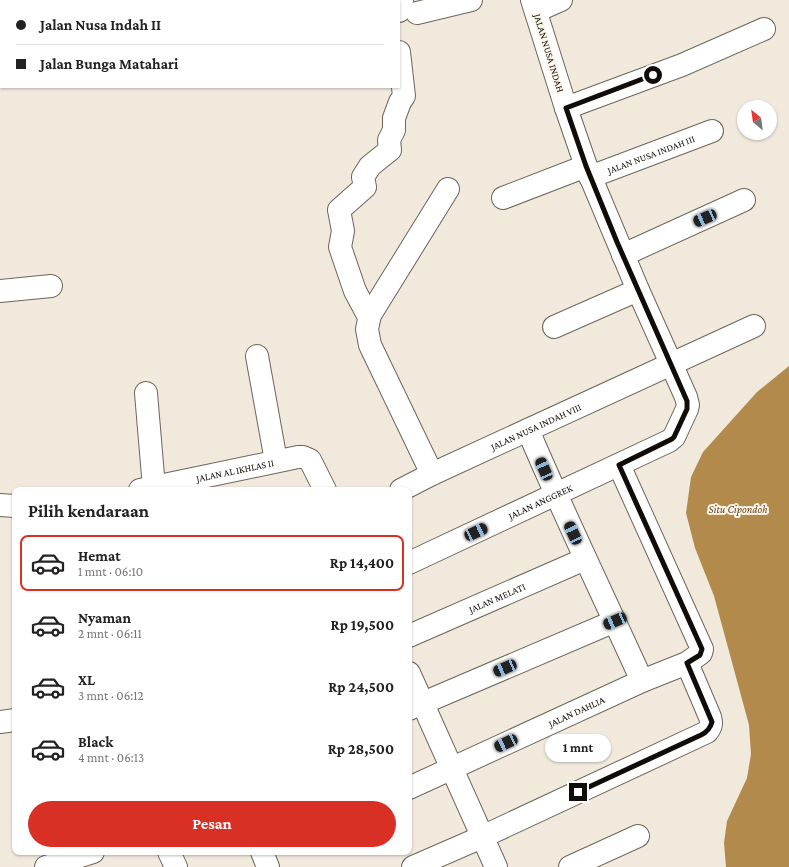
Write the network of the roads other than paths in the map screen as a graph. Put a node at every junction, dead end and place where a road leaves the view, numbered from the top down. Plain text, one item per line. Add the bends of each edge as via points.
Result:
1 (471, 0) edge
2 (561, 0) edge
3 (534, 5) edge
4 (406, 8) edge
5 (764, 29) dead end
6 (400, 61) edge
7 (566, 108) junction
8 (712, 131) dead end
9 (588, 172) junction
10 (448, 189) dead end
11 (503, 198) dead end
12 (744, 200) dead end
13 (623, 255) junction
14 (51, 286) dead end
15 (0, 290) edge
16 (638, 290) junction
17 (369, 317) junction
18 (754, 326) dead end
19 (554, 327) dead end
20 (257, 356) dead end
21 (671, 365) junction
22 (146, 393) dead end
23 (528, 430) junction
24 (672, 439) joint
25 (276, 461) junction
26 (619, 465) junction
27 (432, 474) junction
28 (147, 487) edge
29 (156, 487) edge
30 (324, 487) edge
31 (407, 487) edge
32 (556, 494) junction
33 (0, 505) edge
34 (12, 506) edge
35 (585, 559) junction
36 (412, 562) edge
37 (615, 621) junction
38 (412, 635) edge
39 (694, 659) junction
40 (642, 681) junction
41 (412, 687) edge
42 (416, 706) edge
43 (12, 720) edge
44 (0, 722) edge
45 (452, 768) junction
46 (412, 787) edge
47 (638, 836) dead end
48 (482, 837) junction
49 (84, 855) edge
50 (170, 855) edge
51 (46, 867) edge
52 (176, 867) edge
53 (413, 867) edge
54 (496, 867) edge
55 (570, 867) edge

1 - 4 street
2 - 3 street
3 - 7 street, JALAN NUSA INDAH
5 - 7 street via 682,65
6 - 17 street via 404,96 394,118 394,130 389,140 390,150 370,166 363,177 365,187 339,210 344,231 340,247 355,291
7 - 9 street, JALAN NUSA INDAH
8 - 9 street, JALAN NUSA INDAH III
9 - 11 street, JALAN NUSA INDAH III
9 - 13 street, JALAN NUSA INDAH
10 - 17 street
12 - 13 street
13 - 16 street, JALAN NUSA INDAH
14 - 15 street
16 - 19 street
16 - 21 street, JALAN NUSA INDAH
17 - 27 street via 367,329 370,345
18 - 21 street, JALAN NUSA INDAH VIII
20 - 25 street
21 - 23 street, JALAN NUSA INDAH VIII
21 - 24 street, JALAN NUSA INDAH via 688,405
22 - 28 street
23 - 27 street, JALAN NUSA INDAH VIII
23 - 32 street
24 - 26 street, JALAN ANGGREK
25 - 29 street, JALAN AL IKHLAS II
25 - 30 street, JALAN AL IKHLAS II via 307,458
26 - 32 street, JALAN ANGGREK
26 - 39 street via 702,649
27 - 31 street, JALAN NUSA INDAH VIII
32 - 35 street
32 - 36 street, JALAN ANGGREK
33 - 34 street
35 - 37 street
35 - 38 street, JALAN MELATI
37 - 40 street
37 - 42 street
39 - 40 street, JALAN DAHLIA
39 - 48 street via 710,717 707,732
40 - 45 street, JALAN DAHLIA
41 - 42 street
42 - 45 street
43 - 44 street
45 - 46 street, JALAN DAHLIA
45 - 48 street
47 - 55 street
48 - 53 street
48 - 54 street
49 - 51 street
50 - 52 street

